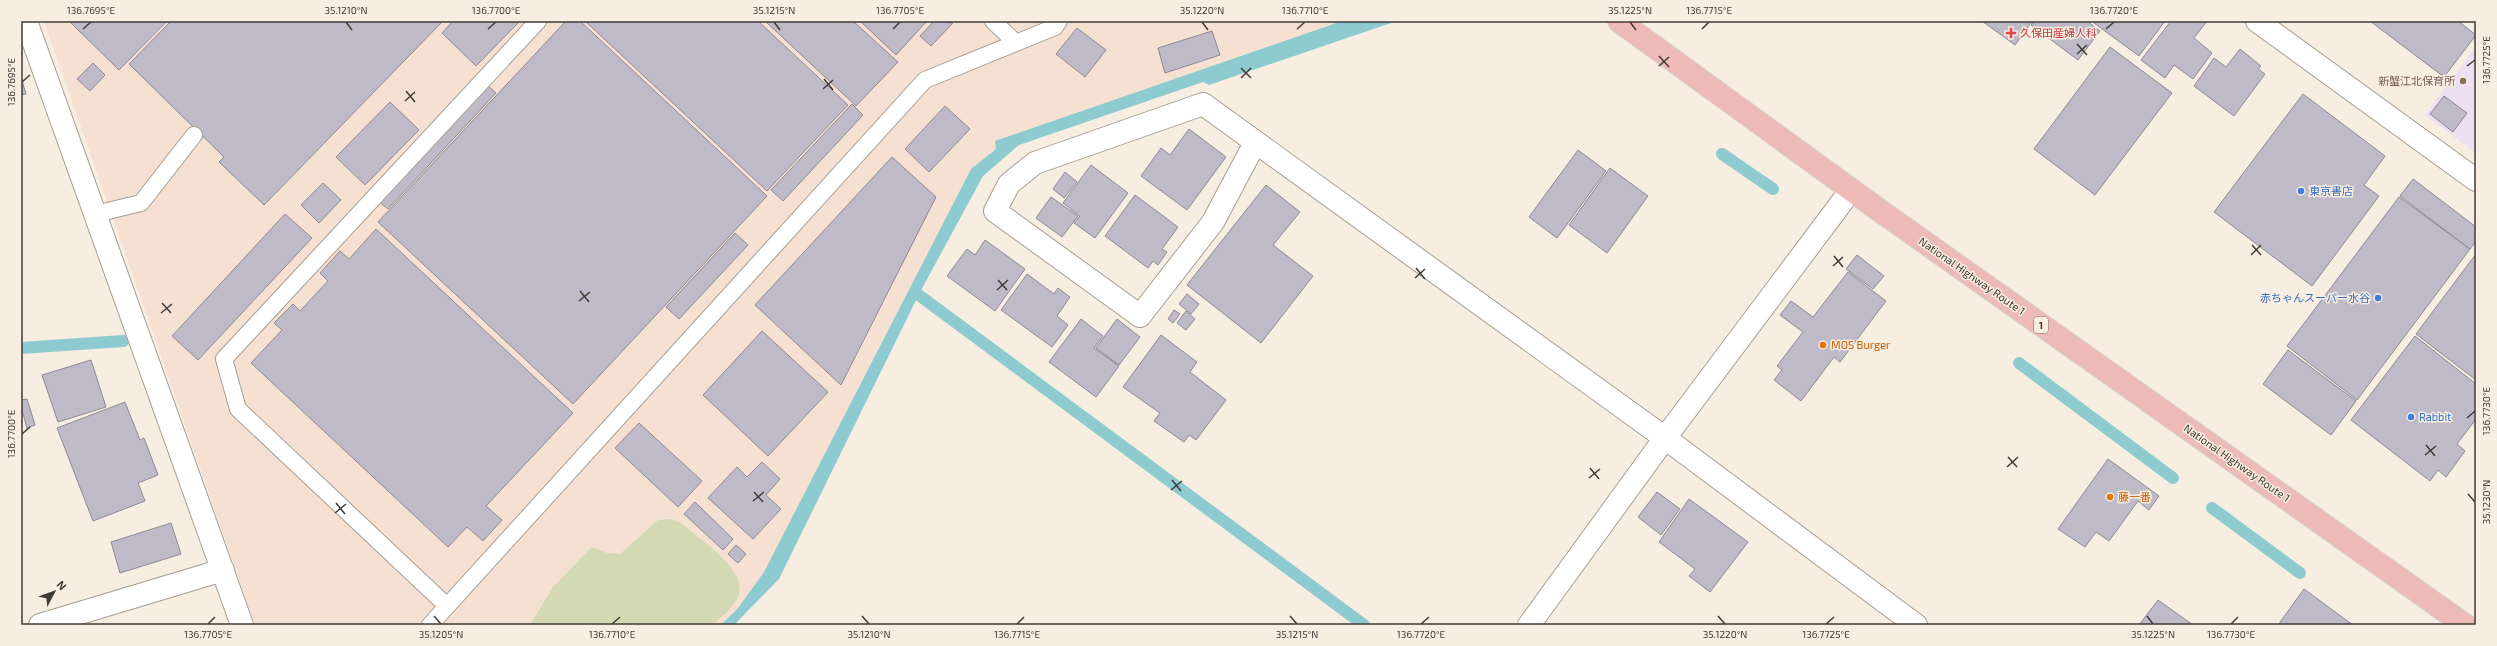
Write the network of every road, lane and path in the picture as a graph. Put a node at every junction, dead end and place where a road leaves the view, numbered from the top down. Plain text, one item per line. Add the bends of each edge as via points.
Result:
1 (538, 21) edge
2 (993, 21) edge
3 (1059, 21) edge
4 (1619, 21) edge
5 (2257, 21) edge
6 (26, 30) edge
7 (1016, 43) junction
8 (194, 135) dead end
9 (1255, 142) junction
10 (2476, 180) edge
11 (1851, 190) junction
12 (95, 214) junction
13 (1665, 438) junction
14 (223, 570) junction
15 (447, 606) junction
16 (40, 625) edge
17 (242, 625) edge
18 (430, 625) edge
19 (1529, 625) edge
20 (1916, 625) edge
21 (2465, 625) edge

1 - 15 lane via 224,359 238,409
2 - 7 lane
3 - 7 lane via 1055,27
4 - 11 highway, National Highway Route 1 / 1
5 - 10 street
6 - 12 street
7 - 15 lane via 925,80
8 - 12 lane via 141,203
9 - 9 street via 1203,104 1035,163 1008,184 995,211 1140,316 1214,222
9 - 13 street
11 - 13 street
11 - 21 highway, National Highway Route 1 / 1
12 - 14 street
13 - 19 street
13 - 20 street
14 - 16 street
14 - 17 street
15 - 18 lane

